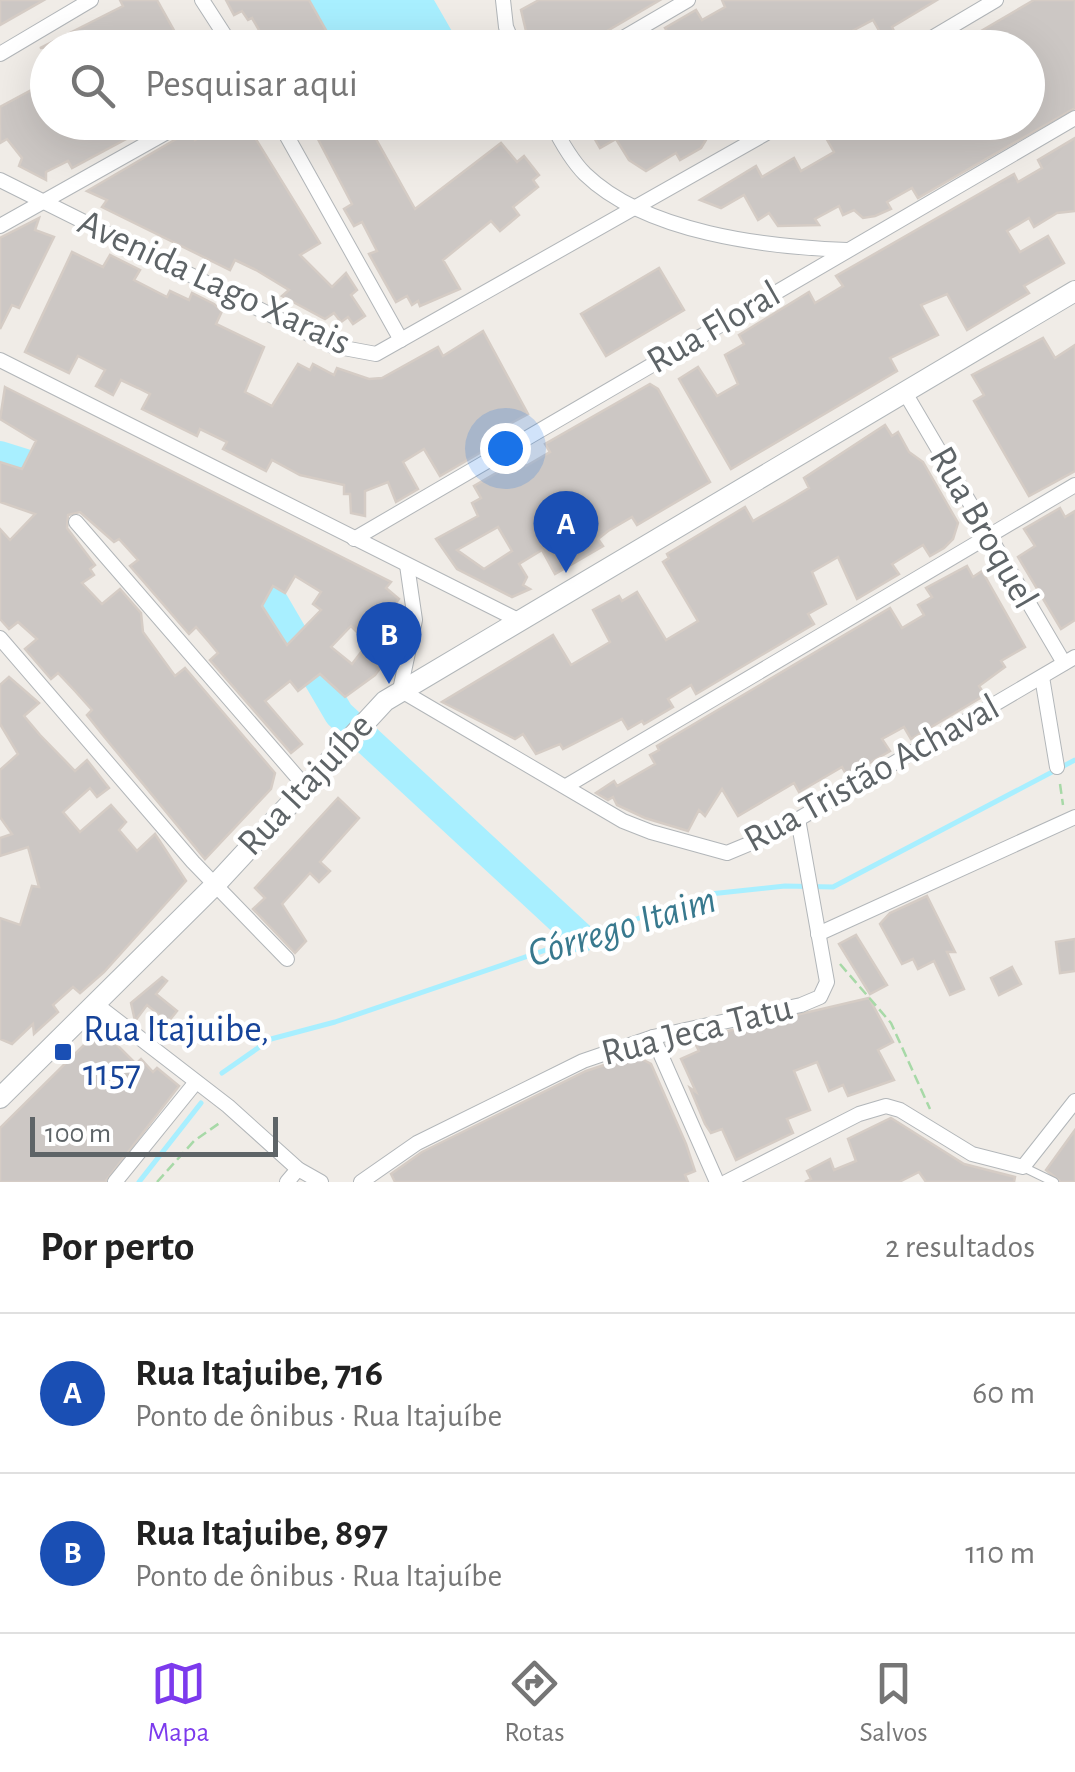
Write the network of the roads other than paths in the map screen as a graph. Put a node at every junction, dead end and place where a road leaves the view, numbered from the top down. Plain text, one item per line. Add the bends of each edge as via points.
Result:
1 (90, 0) edge
2 (202, 0) edge
3 (503, 0) edge
4 (688, 0) edge
5 (996, 0) edge
6 (40, 30) edge
7 (221, 30) edge
8 (507, 30) edge
9 (637, 30) edge
10 (945, 30) edge
11 (30, 36) edge
12 (0, 54) edge
13 (1075, 118) edge
14 (1045, 135) edge
15 (152, 140) edge
16 (288, 140) edge
17 (563, 140) edge
18 (755, 140) edge
19 (1037, 140) edge
20 (0, 180) edge
21 (42, 200) junction
22 (638, 209) junction
23 (0, 226) edge
24 (848, 250) junction
25 (1075, 291) edge
26 (400, 340) junction
27 (0, 360) edge
28 (904, 391) junction
29 (1075, 485) edge
30 (76, 522) dead end
31 (987, 537) junction
32 (354, 539) junction
33 (407, 565) junction
34 (516, 619) junction
35 (0, 638) edge
36 (1069, 660) edge
37 (1042, 677) junction
38 (400, 690) junction
39 (1057, 768) road end
40 (304, 785) junction
41 (568, 785) junction
42 (1075, 817) edge
43 (798, 819) junction
44 (216, 884) junction
45 (819, 937) junction
46 (287, 959) dead end
47 (97, 1005) junction
48 (653, 1037) junction
49 (198, 1084) junction
50 (0, 1098) edge
51 (1075, 1100) edge
52 (1023, 1167) junction
53 (298, 1168) junction
54 (116, 1182) edge
55 (287, 1182) edge
56 (321, 1182) edge
57 (362, 1182) edge
58 (717, 1182) edge
59 (726, 1182) edge
60 (1054, 1182) edge

1 - 6 street
2 - 7 street
3 - 8 street
4 - 9 street
5 - 10 street
11 - 12 street
13 - 14 street, Rua Floral
15 - 21 street
16 - 26 street
17 - 22 street via 585,174
18 - 22 street, Avenida Lago Xarais
19 - 24 street, Rua Floral
20 - 21 street, Avenida Lago Xarais
21 - 23 street
21 - 26 street, Avenida Lago Xarais via 333,346 376,354
22 - 24 street via 782,248
22 - 26 street, Avenida Lago Xarais
24 - 32 street, Rua Floral
25 - 28 main road, Rua Itajuíbe
27 - 32 street
28 - 31 street, Rua Broquel
28 - 34 main road, Rua Itajuíbe
29 - 31 street
30 - 40 street
31 - 36 street, Rua Broquel
31 - 41 street
32 - 33 street
33 - 34 street
33 - 38 street via 415,620
34 - 38 main road, Rua Itajuíbe
35 - 44 street
36 - 37 street, Rua Tristão Achaval
37 - 39 street
37 - 43 street, Rua Tristão Achaval
38 - 40 main road, Rua Itajuíbe
38 - 41 street, Rua Tristão Achaval
40 - 44 main road, Rua Itajuíbe
41 - 43 street, Rua Tristão Achaval via 624,821 714,853 735,852
42 - 45 street
43 - 45 street, Rua Jeca Tatu
44 - 46 street
44 - 47 main road, Rua Itajuíbe
45 - 48 street, Rua Jeca Tatu via 827,986 815,1000
47 - 49 street
47 - 50 main road, Rua Itajuíbe
48 - 57 street, Rua Jeca Tatu via 583,1061 434,1134
48 - 58 street
49 - 53 street
49 - 54 street
51 - 52 street
52 - 59 street via 972,1154 900,1110 872,1109
52 - 60 lane
53 - 55 street
53 - 56 street

